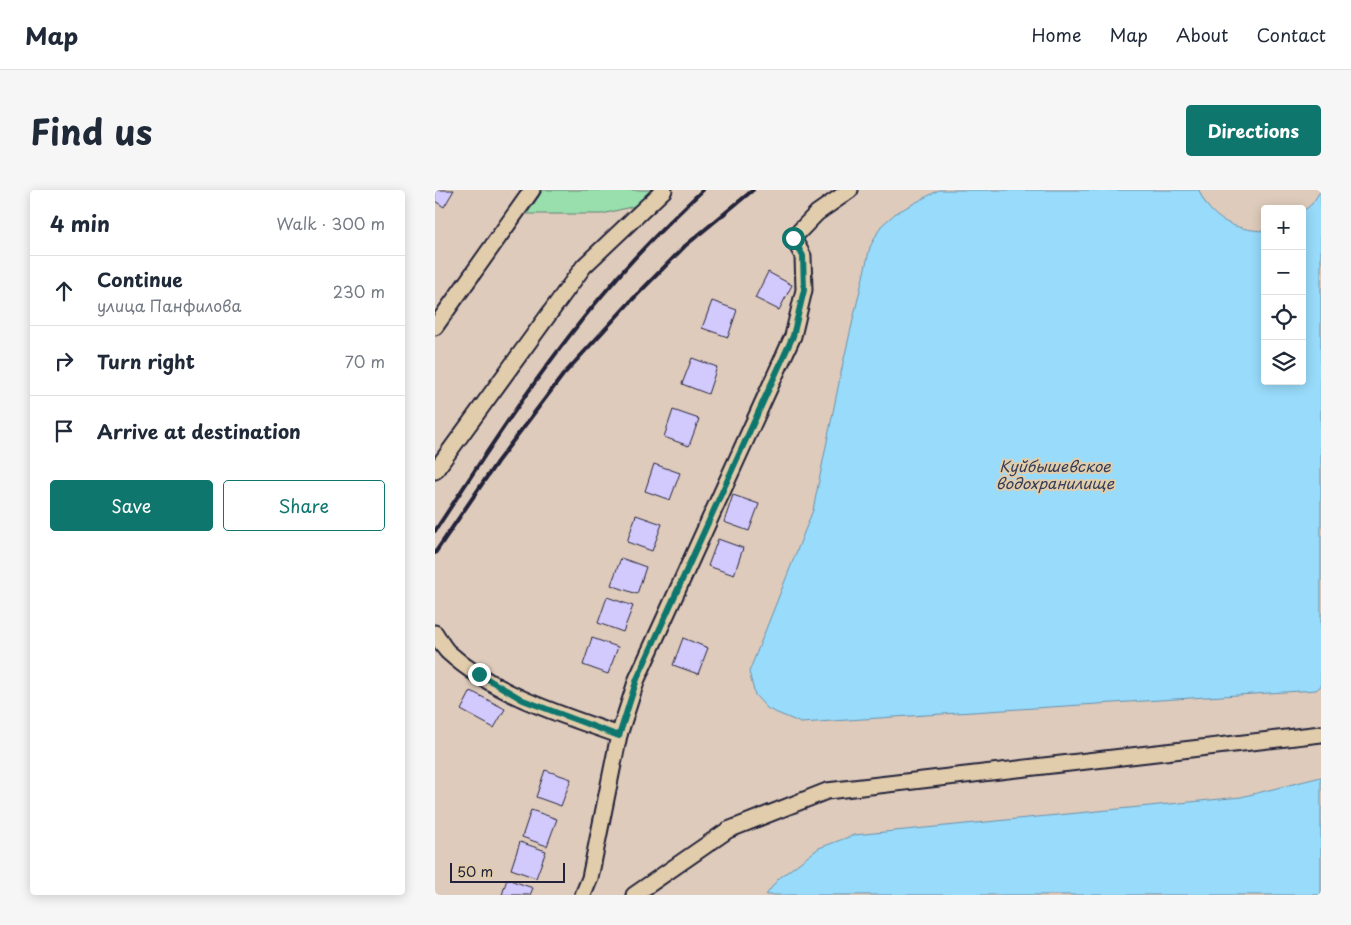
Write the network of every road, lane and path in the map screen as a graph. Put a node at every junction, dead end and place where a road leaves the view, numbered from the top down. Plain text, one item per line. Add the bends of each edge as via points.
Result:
1 (532, 190) edge
2 (664, 190) edge
3 (850, 190) edge
4 (435, 327) edge
5 (435, 471) edge
6 (435, 633) edge
7 (1321, 734) edge
8 (619, 736) junction
9 (583, 895) edge
10 (633, 895) edge

1 - 4 street
2 - 5 street via 584,266
3 - 8 street via 817,213 793,238 803,256 804,290 793,336 637,679
6 - 8 street via 447,651 523,700
7 - 10 street via 827,791 729,830
8 - 9 street

